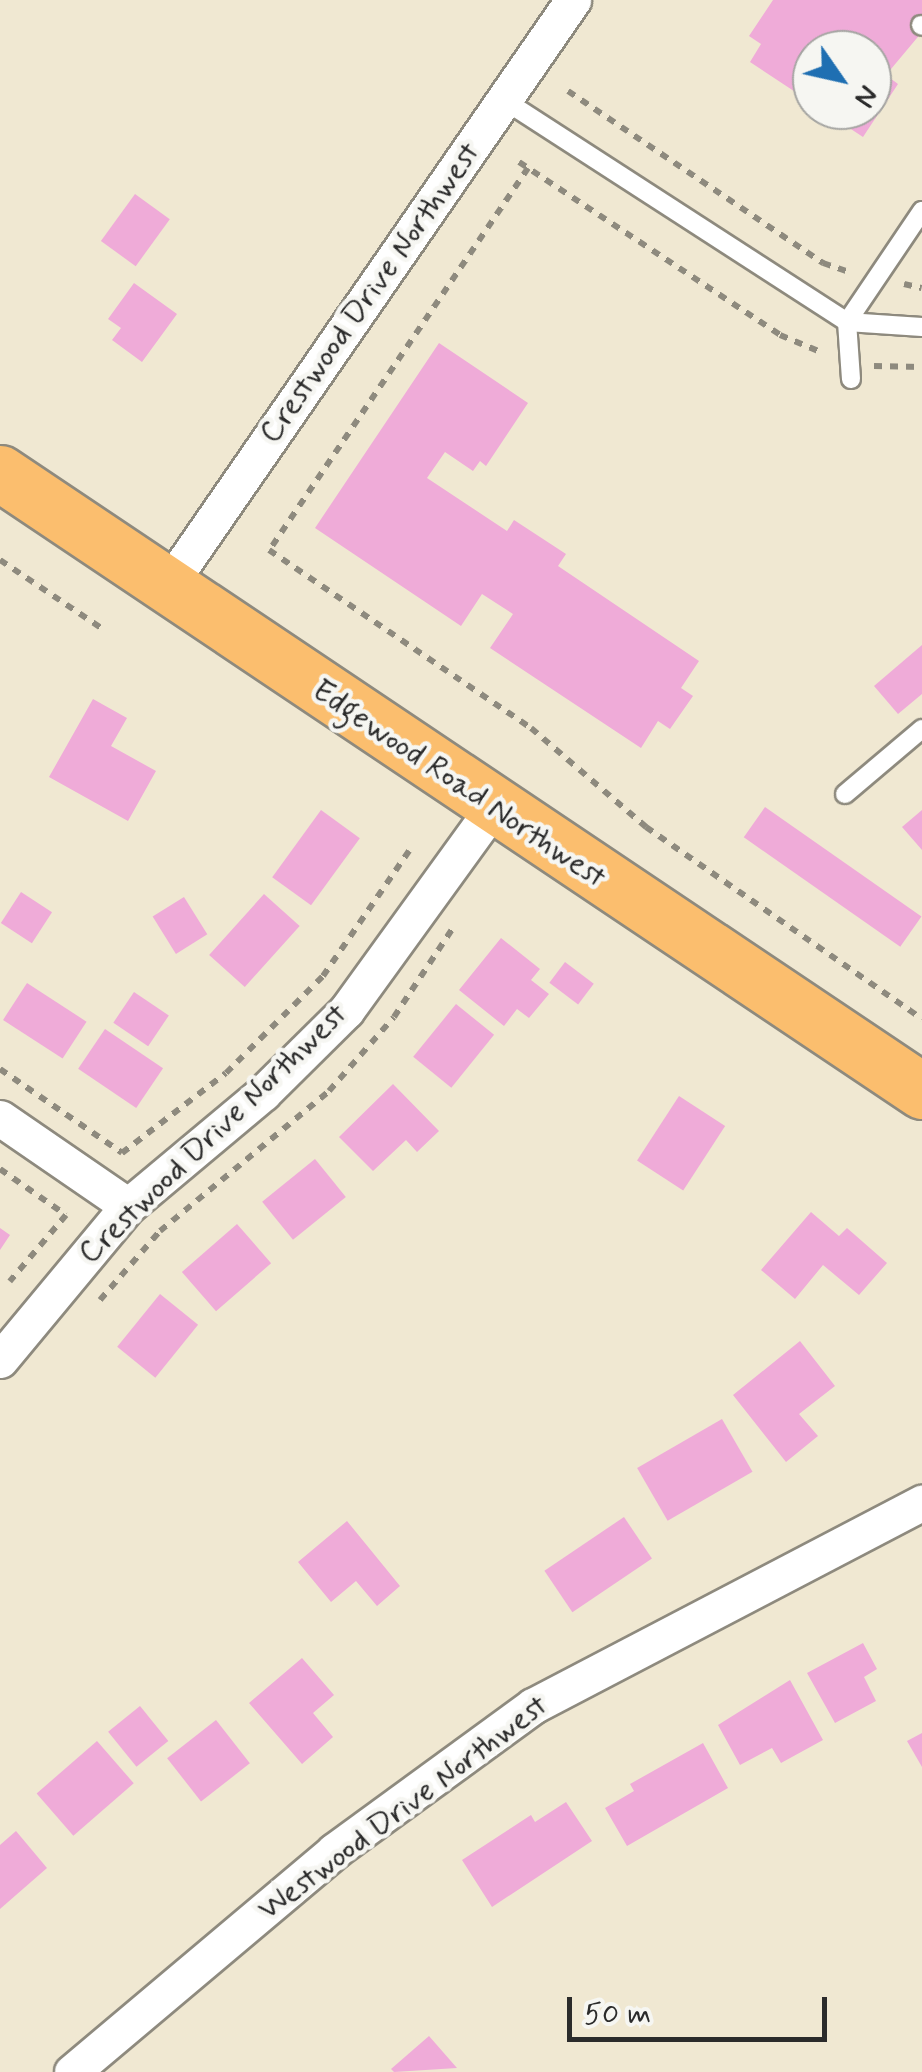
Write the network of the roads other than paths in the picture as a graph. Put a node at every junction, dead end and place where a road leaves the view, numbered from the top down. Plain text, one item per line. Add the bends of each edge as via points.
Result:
1 (573, 0) edge
2 (504, 100) junction
3 (922, 212) edge
4 (847, 322) junction
5 (922, 327) edge
6 (851, 370) road end
7 (0, 472) edge
8 (167, 587) junction
9 (922, 729) edge
10 (845, 794) dead end
11 (493, 808) junction
12 (922, 1090) edge
13 (0, 1118) edge
14 (128, 1206) junction
15 (0, 1360) edge
16 (922, 1504) edge
17 (72, 2072) edge

1 - 2 street, Crestwood Drive Northwest
2 - 4 lane
2 - 8 street, Crestwood Drive Northwest
3 - 4 lane
4 - 5 lane
4 - 6 lane
7 - 8 main road, Edgewood Road Northwest
8 - 11 main road, Edgewood Road Northwest
9 - 10 lane
11 - 12 main road, Edgewood Road Northwest
11 - 14 street, Crestwood Drive Northwest via 346,1010 263,1093
13 - 14 street
14 - 15 street, Crestwood Drive Northwest
16 - 17 street, Westwood Drive Northwest via 533,1706 334,1850

